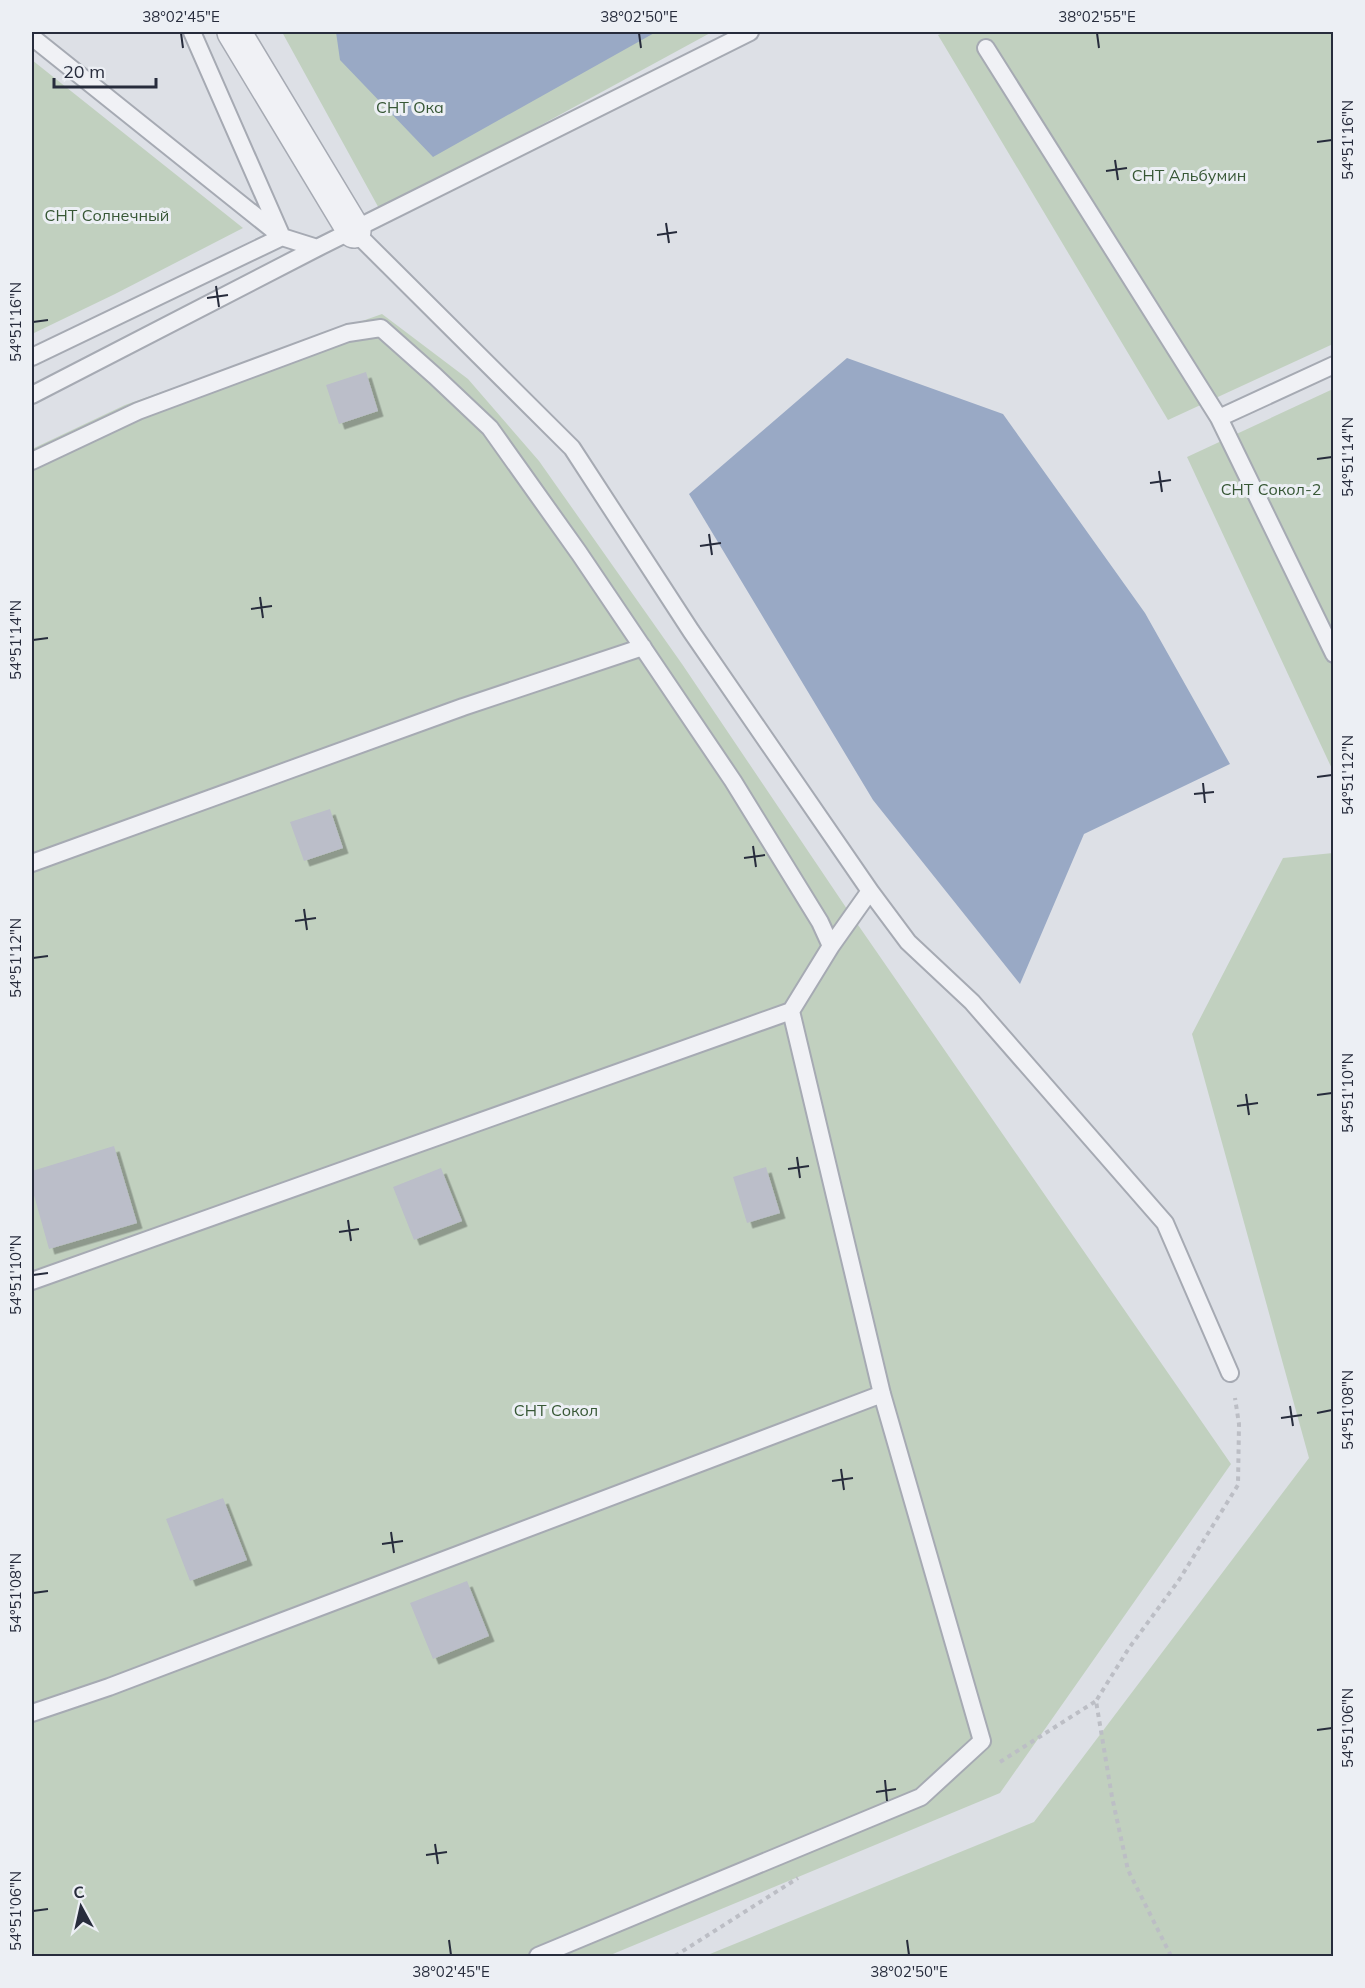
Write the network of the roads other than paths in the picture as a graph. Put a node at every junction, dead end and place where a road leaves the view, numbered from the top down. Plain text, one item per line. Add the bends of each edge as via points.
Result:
1 (192, 32) edge
2 (234, 32) edge
3 (750, 32) edge
4 (32, 37) edge
5 (986, 48) dead end
6 (354, 231) junction
7 (282, 237) junction
8 (317, 248) junction
9 (32, 357) edge
10 (1334, 365) edge
11 (32, 394) edge
12 (1219, 418) junction
13 (32, 461) edge
14 (643, 647) junction
15 (1334, 654) edge
16 (32, 863) edge
17 (870, 891) junction
18 (831, 946) junction
19 (791, 1011) junction
20 (32, 1281) edge
21 (1230, 1373) road end
22 (882, 1394) junction
23 (32, 1713) edge
24 (538, 1956) edge

1 - 7 lane
2 - 6 street
3 - 6 lane
4 - 7 lane
5 - 12 lane
6 - 8 lane
6 - 17 lane via 572,448 691,631
7 - 8 lane
7 - 9 lane
8 - 11 lane
10 - 12 lane
12 - 15 lane
13 - 14 lane via 138,411 348,333 381,328 490,428
14 - 16 lane via 452,711
14 - 18 lane via 733,781
17 - 18 lane
17 - 21 lane via 908,942 972,1002 1165,1223
18 - 19 lane
19 - 20 lane
19 - 22 lane
22 - 23 lane
22 - 24 lane via 982,1741 921,1797

